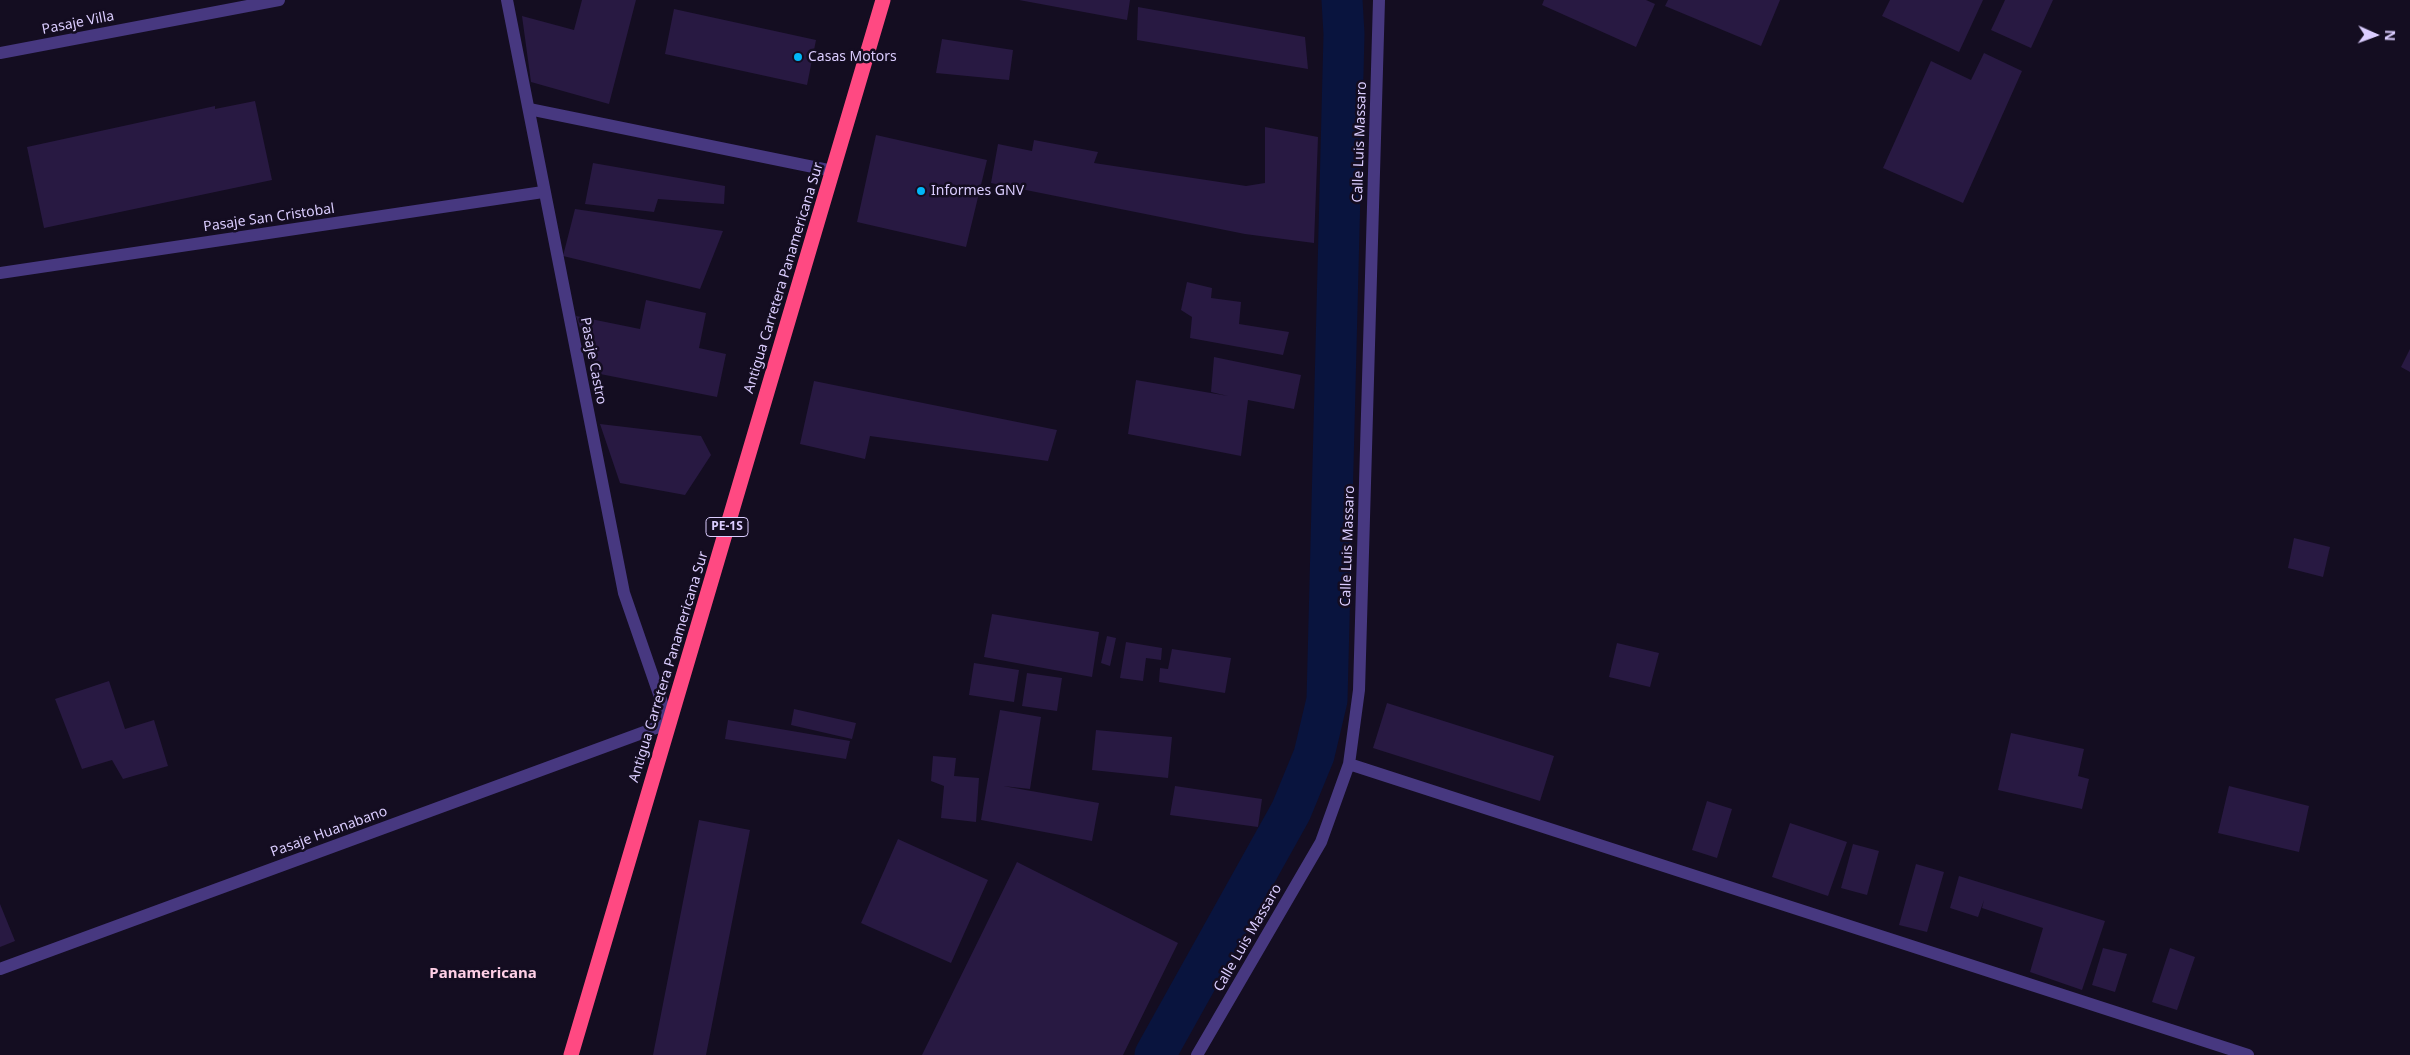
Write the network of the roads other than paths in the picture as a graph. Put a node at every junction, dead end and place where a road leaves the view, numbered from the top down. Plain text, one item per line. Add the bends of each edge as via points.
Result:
1 (279, 0) edge
2 (506, 0) edge
3 (883, 0) edge
4 (1379, 0) edge
5 (0, 53) edge
6 (530, 109) junction
7 (833, 171) junction
8 (543, 192) junction
9 (0, 273) edge
10 (669, 723) junction
11 (1349, 764) junction
12 (0, 970) edge
13 (570, 1055) edge
14 (1197, 1055) edge
15 (2248, 1055) edge

1 - 5 street, Pasaje Villa
2 - 6 street, Pasaje Castro
3 - 7 highway, Antigua Carretera Panamericana Sur / PE-1S
4 - 11 street, Calle Luis Massaro via 1359,690
6 - 7 street
6 - 8 street, Pasaje Castro
7 - 10 highway, Antigua Carretera Panamericana Sur / PE-1S
8 - 9 street, Pasaje San Cristobal
8 - 10 street, Pasaje Castro via 624,593
10 - 12 street, Pasaje Huanabano
10 - 13 highway, Antigua Carretera Panamericana Sur / PE-1S
11 - 14 street, Calle Luis Massaro via 1321,842
11 - 15 street

